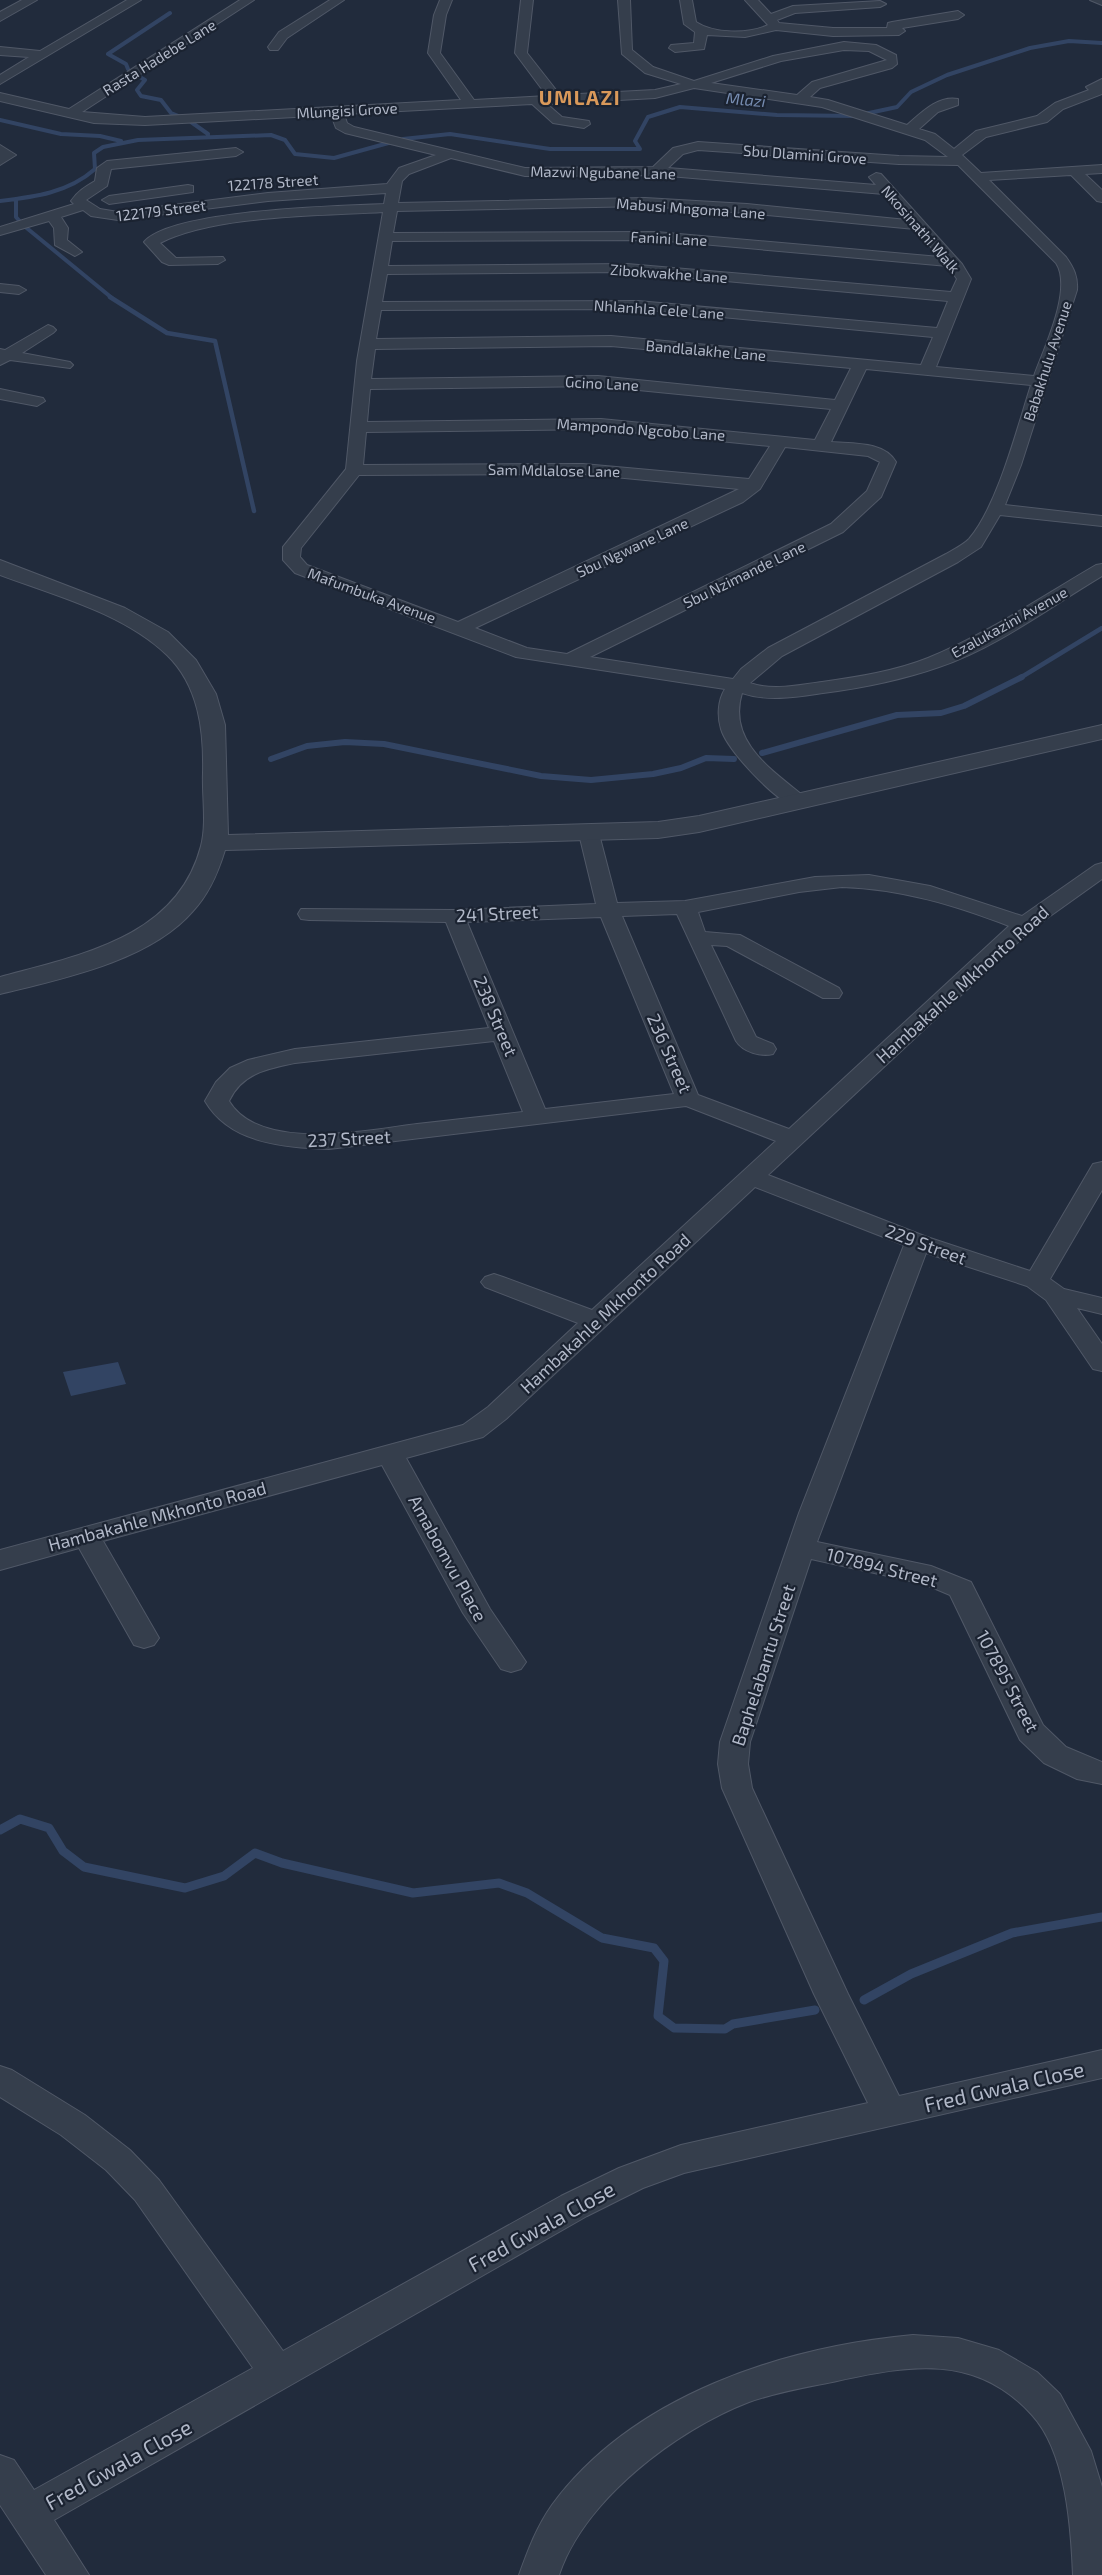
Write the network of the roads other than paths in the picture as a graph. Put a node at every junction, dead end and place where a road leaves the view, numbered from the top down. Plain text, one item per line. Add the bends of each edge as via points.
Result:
1 (31, 0) edge
2 (135, 0) edge
3 (248, 0) edge
4 (338, 0) edge
5 (446, 0) edge
6 (527, 0) edge
7 (624, 0) edge
8 (686, 0) edge
9 (751, 0) edge
10 (1096, 0) edge
11 (1102, 2) edge
12 (880, 4) dead end
13 (957, 15) dead end
14 (0, 17) edge
15 (772, 22) junction
16 (701, 30) junction
17 (274, 47) dead end
18 (675, 48) dead end
19 (0, 51) edge
20 (43, 55) junction
21 (0, 80) edge
22 (1102, 83) edge
23 (695, 85) junction
24 (0, 97) edge
25 (289, 99) dead end
26 (556, 99) junction
27 (536, 100) junction
28 (799, 100) junction
29 (954, 102) dead end
30 (470, 103) junction
31 (336, 110) junction
32 (297, 112) junction
33 (70, 114) junction
34 (584, 124) dead end
35 (912, 129) junction
36 (0, 149) edge
37 (236, 152) dead end
38 (450, 154) junction
39 (861, 158) junction
40 (958, 158) junction
41 (0, 161) edge
42 (1102, 169) edge
43 (657, 171) junction
44 (1074, 171) junction
45 (978, 177) junction
46 (326, 178) dead end
47 (394, 184) junction
48 (197, 188) dead end
49 (887, 190) junction
50 (1102, 198) edge
51 (392, 205) junction
52 (81, 206) junction
53 (53, 215) junction
54 (917, 225) junction
55 (0, 231) edge
56 (385, 237) junction
57 (75, 252) dead end
58 (218, 260) dead end
59 (952, 262) junction
60 (380, 270) junction
61 (957, 297) junction
62 (375, 306) junction
63 (48, 330) dead end
64 (942, 333) junction
65 (370, 344) junction
66 (2, 357) edge
67 (861, 364) junction
68 (65, 365) dead end
69 (927, 370) junction
70 (1041, 381) junction
71 (364, 384) junction
72 (0, 394) edge
73 (37, 400) dead end
74 (840, 405) junction
75 (359, 427) junction
76 (782, 441) junction
77 (821, 445) junction
78 (885, 457) joint
79 (354, 471) junction
80 (754, 485) junction
81 (995, 509) junction
82 (1102, 521) edge
83 (0, 567) edge
84 (1102, 569) edge
85 (461, 628) junction
86 (568, 661) junction
87 (736, 685) junction
88 (1102, 732) edge
89 (799, 802) junction
90 (589, 834) junction
91 (214, 843) junction
92 (1102, 869) edge
93 (608, 908) junction
94 (685, 908) junction
95 (309, 914) dead end
96 (454, 916) junction
97 (1024, 924) junction
98 (697, 938) junction
99 (0, 986) edge
100 (831, 993) dead end
101 (502, 1033) junction
102 (765, 1049) dead end
103 (688, 1099) junction
104 (537, 1118) junction
105 (791, 1138) junction
106 (1102, 1169) edge
107 (751, 1177) junction
108 (918, 1242) junction
109 (494, 1282) dead end
110 (1046, 1288) junction
111 (1102, 1306) edge
112 (596, 1321) junction
113 (1102, 1363) edge
114 (389, 1452) junction
115 (86, 1536) junction
116 (803, 1548) junction
117 (0, 1560) edge
118 (961, 1589) joint
119 (144, 1638) dead end
120 (511, 1662) dead end
121 (1102, 1773) edge
122 (1102, 2064) edge
123 (0, 2080) edge
124 (890, 2112) junction
125 (278, 2374) junction
126 (0, 2472) edge
127 (30, 2513) junction
128 (69, 2575) edge
129 (539, 2575) edge
130 (1093, 2575) edge

1 - 14 street
2 - 20 street
3 - 33 street, Rasta Hadebe Lane
4 - 17 street via 283,35
5 - 30 street via 434,52
6 - 26 street via 521,53
7 - 23 street, Babakhulu Avenue via 626,51 649,70
8 - 16 street via 690,24
9 - 15 street
10 - 11 street
12 - 15 street via 793,10
13 - 15 street via 892,26 899,31 894,32 833,32
15 - 16 street via 769,30 744,33
16 - 18 street via 700,46
19 - 20 street
20 - 21 street
22 - 40 street via 1092,87 1099,91 1059,106 1042,119 981,134
23 - 26 street, Mlungisi Grove via 655,94
23 - 28 street, Babakhulu Avenue
23 - 28 street via 831,46 872,49 892,58 888,65 816,85
24 - 33 street, Mlungisi Grove
25 - 32 street
26 - 27 street, Mlungisi Grove
27 - 30 street, Mlungisi Grove
27 - 34 street via 558,120
28 - 35 street, Babakhulu Avenue via 854,111
29 - 35 street via 933,109
30 - 31 street, Mlungisi Grove
31 - 32 street, Mlungisi Grove
31 - 38 street, Mazwi Ngubane Lane via 341,124 350,130
32 - 33 street, Mlungisi Grove via 119,122
35 - 40 street, Babakhulu Avenue via 930,136
36 - 41 street via 9,155
37 - 52 street, 122179 Street via 115,164 104,168 108,183 79,196
38 - 43 street, Mazwi Ngubane Lane via 525,172
38 - 47 street via 404,171
39 - 40 street, Sbu Dlamini Grove
39 - 43 street, Sbu Dlamini Grove via 698,146 678,151
39 - 49 street, Nkosinathi Walk
40 - 45 street, Babakhulu Avenue
42 - 44 street
43 - 49 street, Mazwi Ngubane Lane
44 - 45 street
44 - 50 street
45 - 70 street, Babakhulu Avenue via 1061,260 1069,273 1070,290
46 - 47 street, 122178 Street
47 - 51 street
47 - 52 street, 122179 Street via 118,216 103,216
48 - 52 street
49 - 54 street, Nkosinathi Walk
51 - 54 street, Mabusi Mngoma Lane via 646,202
51 - 56 street
51 - 58 street, Mabusi Mngoma Lane via 200,225 162,234 151,242 174,262
52 - 53 street
53 - 55 street
53 - 57 street via 61,228 60,242
54 - 59 street, Nkosinathi Walk
56 - 59 street, Fanini Lane via 664,236
56 - 60 street
59 - 61 street, Nkosinathi Walk via 964,279
60 - 61 street, Zibokwakhe Lane via 637,269
60 - 62 street
61 - 64 street, Nkosinathi Walk
62 - 64 street, Nhlanhla Cele Lane via 638,305
62 - 65 street
63 - 66 street
64 - 69 street, Nkosinathi Walk
65 - 67 street, Bandlalakhe Lane via 611,341
65 - 71 street
66 - 68 street
67 - 69 street, Bandlalakhe Lane
67 - 74 street
69 - 70 street, Bandlalakhe Lane
70 - 81 street, Babakhulu Avenue
71 - 74 street, Gcino Lane via 598,381
71 - 75 street
72 - 73 street
74 - 77 street
75 - 76 street, Mampondo Ngcobo Lane via 590,423
75 - 79 street
76 - 77 street, Mampondo Ngcobo Lane
76 - 80 street, Sbu Ngwane Lane
77 - 78 street, Mampondo Ngcobo Lane via 871,451
78 - 86 street, Sbu Nzimande Lane via 886,471 875,493 837,528
79 - 80 street, Sam Mdlalose Lane via 583,469
79 - 85 street, Mafumbuka Avenue via 292,547 293,563 314,576
80 - 85 street, Sbu Ngwane Lane via 737,498
81 - 82 street
81 - 87 street, Babakhulu Avenue via 984,533 966,550 775,652 754,665
83 - 91 street via 115,612 175,650 199,683 213,714
84 - 87 street, Ezalukazini Avenue via 982,640 933,663 855,683 801,691 758,692
85 - 86 street, Mafumbuka Avenue via 510,650
86 - 87 street, Mafumbuka Avenue
87 - 89 street, Babakhulu Avenue via 728,709 730,732 754,766
88 - 89 street
89 - 90 street via 658,830
90 - 91 street
90 - 93 street, 236 Street
91 - 99 street via 203,883 188,905 169,922 110,953
92 - 97 street, Hambakahle Mkhonto Road
93 - 94 street, 241 Street
93 - 96 street, 241 Street
93 - 103 street, 236 Street
94 - 97 street, 241 Street via 816,883 886,883 936,892
94 - 98 street
95 - 96 street, 241 Street
96 - 101 street, 238 Street
97 - 105 street, Hambakahle Mkhonto Road
98 - 100 street via 732,940
98 - 102 street via 747,1041
101 - 104 street, 238 Street
101 - 104 street, 237 Street via 295,1056 256,1065 238,1073 217,1101 221,1112 238,1124 299,1141 329,1143
103 - 104 street, 237 Street
103 - 105 street, 236 Street
105 - 107 street, Hambakahle Mkhonto Road
106 - 110 street
107 - 108 street, 229 Street
107 - 112 street, Hambakahle Mkhonto Road
108 - 110 street, 229 Street
108 - 116 street, Baphelabantu Street
109 - 112 street
110 - 111 street, 229 Street
110 - 113 street
112 - 114 street, Hambakahle Mkhonto Road via 473,1431
114 - 115 street, Hambakahle Mkhonto Road
114 - 120 street, Amabomvu Place via 478,1613
115 - 117 street, Hambakahle Mkhonto Road
115 - 119 street
116 - 118 street, 107894 Street via 931,1576
116 - 124 street, Baphelabantu Street via 735,1742 733,1764 737,1788
118 - 121 street, 107895 Street via 1031,1732 1055,1755 1088,1771
122 - 124 street, Fred Gwala Close
123 - 125 street via 73,2125 118,2160 147,2190
124 - 125 street, Fred Gwala Close via 681,2159 631,2178 574,2206
125 - 127 street, Fred Gwala Close
126 - 127 street
127 - 128 street
129 - 130 street via 565,2517 600,2478 686,2416 732,2392 896,2352 943,2352 979,2359 1016,2376 1047,2404 1075,2458 1091,2532

